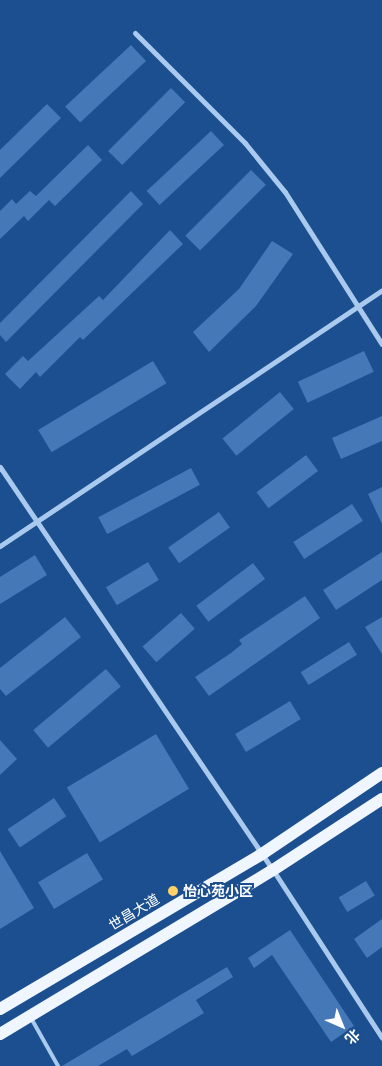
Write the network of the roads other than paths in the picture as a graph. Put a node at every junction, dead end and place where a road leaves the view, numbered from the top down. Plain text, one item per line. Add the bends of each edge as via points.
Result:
1 (135, 33) dead end
2 (382, 290) edge
3 (357, 306) junction
4 (382, 344) edge
5 (0, 467) edge
6 (38, 521) junction
7 (0, 546) edge
8 (382, 773) edge
9 (382, 799) edge
10 (262, 854) junction
11 (274, 870) junction
12 (0, 1009) edge
13 (30, 1016) junction
14 (0, 1034) edge
15 (382, 1038) edge
16 (58, 1066) edge

1 - 3 street via 245,143 284,192
2 - 3 street
3 - 4 street
3 - 6 street
5 - 6 street
6 - 7 street
6 - 10 street
8 - 10 main road, 世昌大道
9 - 11 main road
10 - 11 street
10 - 12 main road, 世昌大道
11 - 13 main road
11 - 15 street
13 - 14 main road
13 - 16 lane

